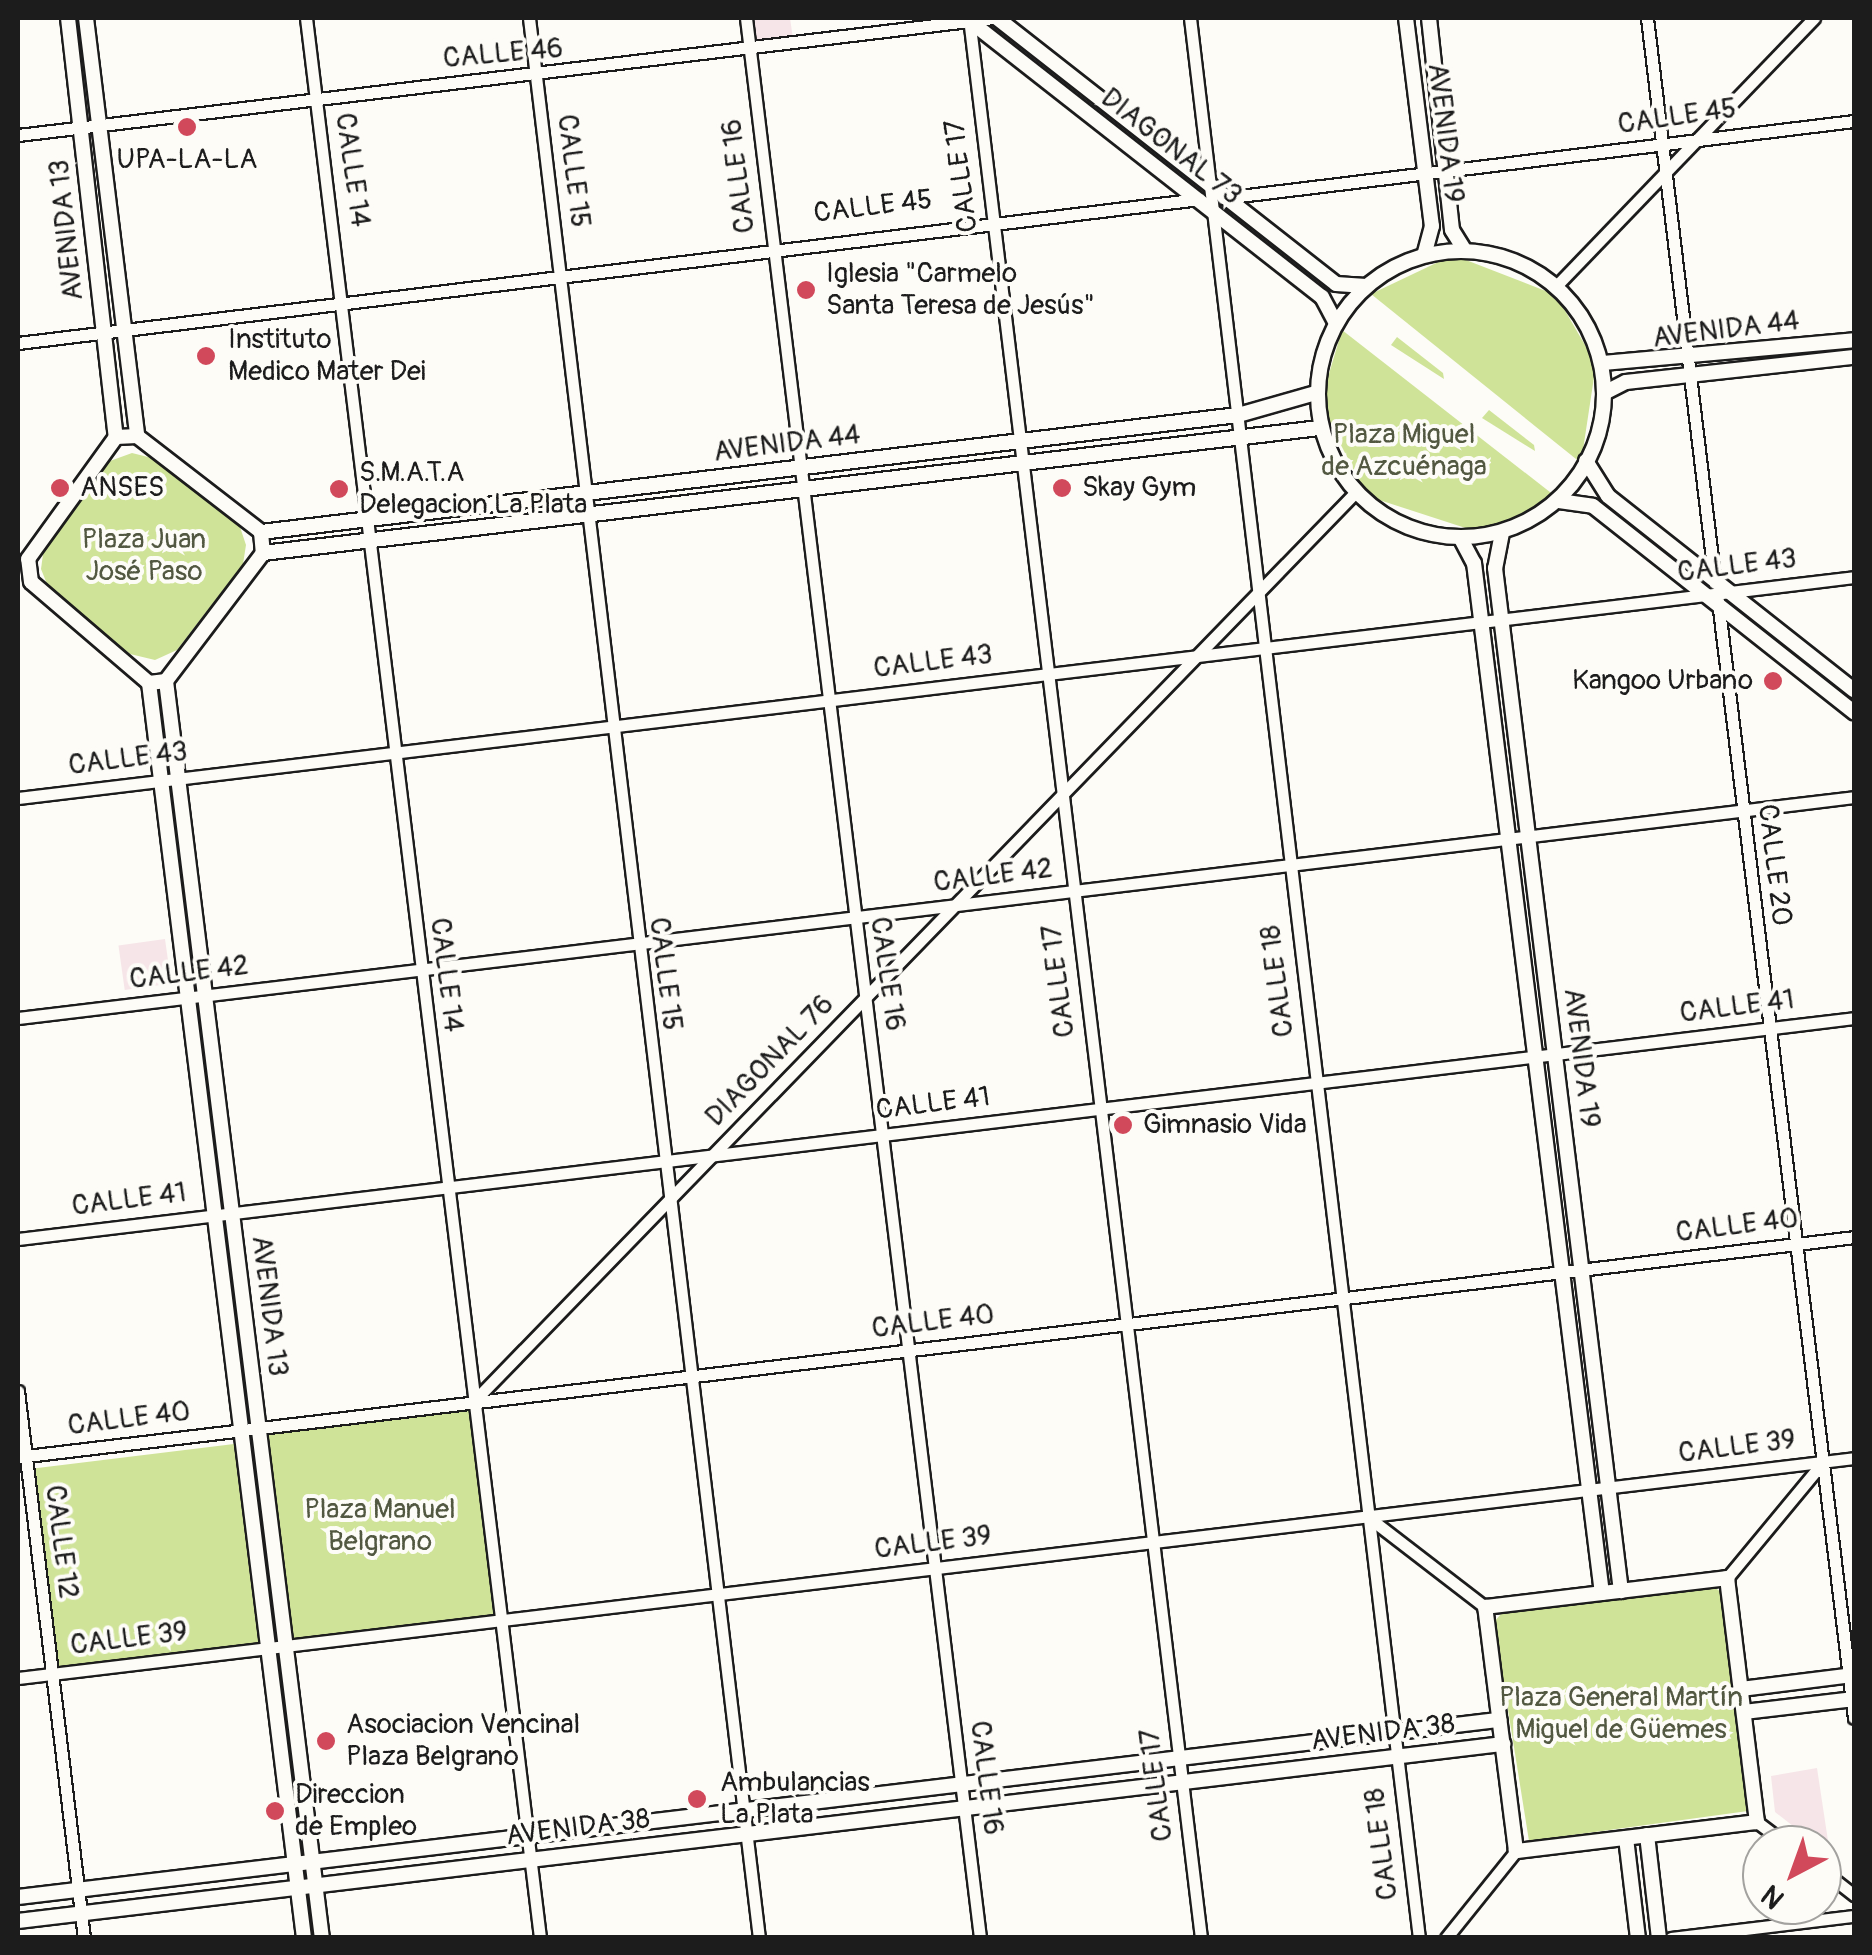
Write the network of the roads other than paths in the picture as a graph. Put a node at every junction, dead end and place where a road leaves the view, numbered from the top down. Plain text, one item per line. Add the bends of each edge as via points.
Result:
1 (68, 18) edge
2 (86, 18) edge
3 (306, 18) edge
4 (529, 18) edge
5 (746, 18) edge
6 (968, 18) edge
7 (995, 18) edge
8 (1190, 18) edge
9 (1406, 18) edge
10 (1430, 18) edge
11 (1647, 18) edge
12 (1814, 18) edge
13 (750, 52) junction
14 (536, 77) junction
15 (316, 96) junction
16 (1854, 121) edge
17 (100, 126) junction
18 (80, 128) junction
19 (18, 136) edge
20 (1697, 137) junction
21 (1662, 145) junction
22 (1446, 170) junction
23 (1666, 172) junction
24 (1424, 174) junction
25 (1212, 199) junction
26 (992, 219) junction
27 (772, 244) junction
28 (1464, 249) junction
29 (1426, 254) junction
30 (560, 270) junction
31 (1558, 284) junction
32 (1366, 286) junction
33 (346, 302) junction
34 (1336, 323) junction
35 (124, 330) junction
36 (104, 332) junction
37 (1854, 340) edge
38 (18, 343) edge
39 (1854, 356) edge
40 (1603, 363) junction
41 (1688, 367) junction
42 (1606, 392) junction
43 (1315, 393) junction
44 (1238, 415) junction
45 (1319, 428) junction
46 (1240, 433) junction
47 (137, 436) junction
48 (116, 437) junction
49 (1019, 441) junction
50 (1022, 462) junction
51 (1586, 462) junction
52 (798, 468) junction
53 (800, 489) junction
54 (588, 493) junction
55 (1353, 495) junction
56 (1559, 500) junction
57 (582, 515) junction
58 (364, 520) junction
59 (261, 532) junction
60 (1502, 532) junction
61 (1462, 539) junction
62 (367, 541) junction
63 (264, 553) junction
64 (23, 560) edge
65 (1854, 577) edge
66 (24, 581) edge
67 (1717, 593) junction
68 (1256, 595) junction
69 (1501, 620) junction
70 (1481, 622) junction
71 (1263, 648) junction
72 (1194, 656) junction
73 (1047, 674) junction
74 (166, 681) junction
75 (149, 683) junction
76 (1854, 690) edge
77 (827, 700) junction
78 (1854, 712) edge
79 (609, 726) junction
80 (393, 752) junction
81 (178, 777) junction
82 (161, 781) junction
83 (1854, 797) edge
84 (18, 798) edge
85 (1062, 798) junction
86 (1742, 810) junction
87 (1528, 836) junction
88 (1508, 839) junction
89 (1289, 865) junction
90 (1074, 891) junction
91 (954, 906) junction
92 (854, 918) junction
93 (636, 944) junction
94 (420, 970) junction
95 (205, 996) junction
96 (866, 997) junction
97 (188, 998) junction
98 (18, 1018) edge
99 (1854, 1018) edge
100 (1769, 1028) junction
101 (1555, 1054) junction
102 (1535, 1056) junction
103 (1316, 1083) junction
104 (1100, 1109) junction
105 (881, 1136) junction
106 (713, 1156) junction
107 (663, 1162) junction
108 (448, 1188) junction
109 (668, 1200) junction
110 (232, 1214) junction
111 (215, 1216) junction
112 (1854, 1237) edge
113 (18, 1239) edge
114 (1796, 1244) junction
115 (1582, 1270) junction
116 (1562, 1272) junction
117 (1342, 1298) junction
118 (1126, 1324) junction
119 (908, 1350) junction
120 (689, 1376) junction
121 (18, 1391) edge
122 (473, 1402) junction
123 (258, 1428) junction
124 (241, 1430) junction
125 (20, 1455) edge
126 (1854, 1458) edge
127 (1823, 1462) junction
128 (1609, 1488) junction
129 (1589, 1490) junction
130 (1368, 1516) junction
131 (1153, 1542) junction
132 (934, 1568) junction
133 (1727, 1578) junction
134 (1622, 1591) junction
135 (1602, 1593) junction
136 (716, 1594) junction
137 (1485, 1607) junction
138 (501, 1620) junction
139 (286, 1646) junction
140 (268, 1648) junction
141 (52, 1674) junction
142 (1852, 1675) edge
143 (18, 1678) edge
144 (1741, 1690) junction
145 (1853, 1699) edge
146 (1744, 1712) junction
147 (1854, 1718) edge
148 (1499, 1720) junction
149 (1394, 1733) junction
150 (1502, 1744) junction
151 (1397, 1756) junction
152 (1179, 1758) junction
153 (1182, 1780) junction
154 (961, 1784) junction
155 (964, 1808) junction
156 (743, 1810) junction
157 (1758, 1822) junction
158 (1762, 1825) edge
159 (746, 1832) junction
160 (1647, 1835) junction
161 (528, 1836) junction
162 (1626, 1838) junction
163 (1516, 1851) junction
164 (531, 1860) junction
165 (312, 1862) junction
166 (295, 1864) junction
167 (316, 1886) junction
168 (298, 1888) junction
169 (79, 1890) junction
170 (18, 1897) edge
171 (82, 1914) junction
172 (1854, 1916) edge
173 (18, 1921) edge
174 (84, 1938) edge
175 (304, 1938) edge
176 (322, 1938) edge
177 (540, 1938) edge
178 (759, 1938) edge
179 (980, 1938) edge
180 (1201, 1938) edge
181 (1419, 1938) edge
182 (1446, 1938) edge
183 (1638, 1938) edge
184 (1659, 1938) edge
185 (1671, 1938) edge

1 - 18 main road, AVENIDA 13
2 - 17 main road, AVENIDA 13
3 - 15 street, CALLE 14
4 - 14 street, CALLE 15
5 - 13 street, CALLE 16
6 - 7 street, CALLE 46
6 - 13 street, CALLE 46
6 - 25 main road, DIAGONAL 73
6 - 26 street, CALLE 17
7 - 25 main road, DIAGONAL 73
8 - 25 street, CALLE 18
9 - 24 main road, AVENIDA 19
10 - 22 main road, AVENIDA 19
11 - 21 street, CALLE 20
12 - 20 street
13 - 14 street, CALLE 46
13 - 27 street, CALLE 16
14 - 15 street, CALLE 46
14 - 30 street, CALLE 15
15 - 17 street, CALLE 46
15 - 33 street, CALLE 14
16 - 20 street, CALLE 45
17 - 18 street, CALLE 46
17 - 35 main road, AVENIDA 13
18 - 19 street, CALLE 46
18 - 36 main road, AVENIDA 13
20 - 21 street, CALLE 45
20 - 23 street
21 - 22 street, CALLE 45
21 - 23 street, CALLE 20
22 - 24 street, CALLE 45
22 - 28 main road, AVENIDA 19 via 1452,230
23 - 31 street
23 - 41 street, CALLE 20
24 - 25 street, CALLE 45
24 - 29 main road, AVENIDA 19 via 1432,226
25 - 26 street, CALLE 45
25 - 32 main road, DIAGONAL 73 via 1336,284
25 - 34 main road, DIAGONAL 73 via 1322,297
25 - 44 street, CALLE 18
26 - 27 street, CALLE 45
26 - 49 street, CALLE 17
27 - 30 street, CALLE 45
27 - 52 street, CALLE 16
28 - 29 main road
28 - 31 main road
29 - 32 main road
30 - 33 street, CALLE 45
30 - 54 street, CALLE 15
31 - 40 main road
32 - 34 main road
33 - 35 street, CALLE 45
33 - 58 street, CALLE 14
34 - 43 main road
35 - 36 street, CALLE 45
35 - 47 main road, AVENIDA 13
36 - 38 street, CALLE 45
36 - 48 main road, AVENIDA 13
37 - 41 main road, AVENIDA 44
39 - 41 main road, AVENIDA 44
40 - 41 main road, AVENIDA 44
40 - 42 main road
41 - 42 main road, AVENIDA 44
41 - 67 street, CALLE 20
42 - 51 main road
43 - 44 main road, AVENIDA 44
43 - 45 main road
44 - 46 street, CALLE 18
44 - 49 main road, AVENIDA 44
45 - 46 main road, AVENIDA 44
45 - 55 main road
46 - 50 main road, AVENIDA 44
46 - 68 street, CALLE 18
47 - 48 main road
47 - 59 main road
48 - 64 main road
49 - 50 street, CALLE 17
49 - 52 main road, AVENIDA 44
50 - 53 main road, AVENIDA 44
50 - 73 street, CALLE 17
51 - 56 main road
51 - 67 main road via 1608,496
52 - 53 street, CALLE 16
52 - 54 main road, AVENIDA 44
53 - 57 main road, AVENIDA 44
53 - 77 street, CALLE 16
54 - 57 street, CALLE 15
54 - 58 main road, AVENIDA 44
55 - 61 main road
55 - 68 street, DIAGONAL 76
56 - 60 main road
56 - 67 main road via 1593,506
57 - 62 main road, AVENIDA 44
57 - 79 street, CALLE 15
58 - 59 main road, AVENIDA 44
58 - 62 street, CALLE 14
59 - 63 main road
60 - 61 main road
60 - 69 main road, AVENIDA 19 via 1494,557
61 - 70 main road, AVENIDA 19 via 1474,563
62 - 63 main road, AVENIDA 44
62 - 80 street, CALLE 14
63 - 74 main road
64 - 66 main road
65 - 67 street, CALLE 43
66 - 75 main road
67 - 69 street, CALLE 43
67 - 76 main road
67 - 78 main road
67 - 86 street, CALLE 20
68 - 71 street, CALLE 18
68 - 72 street, DIAGONAL 76
69 - 70 street, CALLE 43
69 - 87 main road, AVENIDA 19
70 - 71 street, CALLE 43
70 - 88 main road, AVENIDA 19
71 - 72 street, CALLE 43
71 - 89 street, CALLE 18
72 - 73 street, CALLE 43
72 - 85 street, DIAGONAL 76
73 - 77 street, CALLE 43
73 - 85 street, CALLE 17
74 - 75 main road
74 - 81 main road, AVENIDA 13
75 - 82 main road, AVENIDA 13
77 - 79 street, CALLE 43
77 - 92 street, CALLE 16
79 - 80 street, CALLE 43
79 - 93 street, CALLE 15
80 - 81 street, CALLE 43
80 - 94 street, CALLE 14
81 - 82 street, CALLE 43
81 - 95 main road, AVENIDA 13
82 - 84 street, CALLE 43
82 - 97 main road, AVENIDA 13
83 - 86 street, CALLE 42
85 - 90 street, CALLE 17
85 - 91 street, DIAGONAL 76
86 - 87 street, CALLE 42
86 - 100 street, CALLE 20
87 - 88 street, CALLE 42
87 - 101 main road, AVENIDA 19
88 - 89 street, CALLE 42
88 - 102 main road, AVENIDA 19
89 - 90 street, CALLE 42
89 - 103 street, CALLE 18
90 - 91 street, CALLE 42
90 - 104 street, CALLE 17
91 - 92 street, CALLE 42
91 - 96 street, DIAGONAL 76
92 - 93 street, CALLE 42
92 - 96 street, CALLE 16
93 - 94 street, CALLE 42
93 - 107 street, CALLE 15
94 - 95 street, CALLE 42
94 - 108 street, CALLE 14
95 - 97 street, CALLE 42
95 - 110 main road, AVENIDA 13
96 - 105 street, CALLE 16
96 - 106 street, DIAGONAL 76
97 - 98 street, CALLE 42
97 - 111 main road, AVENIDA 13
99 - 100 street, CALLE 41
100 - 101 street, CALLE 41
100 - 114 street, CALLE 20
101 - 102 street, CALLE 41
101 - 115 main road, AVENIDA 19
102 - 103 street, CALLE 41
102 - 116 main road, AVENIDA 19
103 - 104 street, CALLE 41
103 - 117 street, CALLE 18
104 - 105 street, CALLE 41
104 - 118 street, CALLE 17
105 - 106 street, CALLE 41
105 - 119 street, CALLE 16
106 - 107 street, CALLE 41
106 - 109 street, DIAGONAL 76
107 - 108 street, CALLE 41
107 - 109 street, CALLE 15
108 - 110 street, CALLE 41
108 - 122 street, CALLE 14
109 - 120 street, CALLE 15
109 - 122 street, DIAGONAL 76
110 - 111 street, CALLE 41
110 - 123 main road, AVENIDA 13
111 - 113 street, CALLE 41
111 - 124 main road, AVENIDA 13
112 - 114 street, CALLE 40
114 - 115 street, CALLE 40
114 - 127 street, CALLE 20
115 - 116 street, CALLE 40
115 - 128 main road, AVENIDA 19
116 - 117 street, CALLE 40
116 - 129 main road, AVENIDA 19
117 - 118 street, CALLE 40
117 - 130 street, CALLE 18
118 - 119 street, CALLE 40
118 - 131 street, CALLE 17
119 - 120 street, CALLE 40
119 - 132 street, CALLE 16
120 - 122 street, CALLE 40
120 - 136 street, CALLE 15
121 - 125 street, CALLE 12
122 - 123 street, CALLE 40
122 - 138 street, CALLE 14
123 - 124 street, CALLE 40
123 - 139 main road, AVENIDA 13
124 - 125 street, CALLE 40
124 - 140 main road, AVENIDA 13
125 - 141 street, CALLE 12
126 - 127 street, CALLE 39
127 - 128 street, CALLE 39
127 - 133 street
127 - 142 street, CALLE 20
128 - 129 street, CALLE 39
128 - 134 main road, AVENIDA 19
129 - 130 street, CALLE 39
129 - 135 main road, AVENIDA 19
130 - 131 street, CALLE 39
130 - 137 street
130 - 149 street, CALLE 18
131 - 132 street, CALLE 39
131 - 152 street, CALLE 17
132 - 136 street, CALLE 39
132 - 154 street, CALLE 16
133 - 134 main road
133 - 144 main road
134 - 135 main road
135 - 137 main road
136 - 138 street, CALLE 39
136 - 156 street, CALLE 15
137 - 148 main road
138 - 139 street, CALLE 39
138 - 161 street, CALLE 14
139 - 140 street, CALLE 39
139 - 165 main road, AVENIDA 13
140 - 141 street, CALLE 39
140 - 166 main road, AVENIDA 13
141 - 143 street, CALLE 39
141 - 169 street, CALLE 12
142 - 144 main road
142 - 145 street, CALLE 20
144 - 146 main road
145 - 146 main road
145 - 147 street, CALLE 20
146 - 157 main road
148 - 149 main road, AVENIDA 38
148 - 150 main road
149 - 151 street, CALLE 18
149 - 152 main road, AVENIDA 38
150 - 151 main road, AVENIDA 38
150 - 163 main road
151 - 153 main road, AVENIDA 38
151 - 181 street, CALLE 18
152 - 153 street, CALLE 17
152 - 154 main road, AVENIDA 38
153 - 155 main road, AVENIDA 38
153 - 180 street, CALLE 17
154 - 155 street, CALLE 16
154 - 156 main road, AVENIDA 38
155 - 159 main road, AVENIDA 38
155 - 179 street, CALLE 16
156 - 159 street, CALLE 15
156 - 161 main road, AVENIDA 38
157 - 158 street
157 - 160 main road
159 - 164 main road, AVENIDA 38
159 - 178 street, CALLE 15
160 - 162 main road
160 - 184 main road
161 - 164 street, CALLE 14
161 - 165 main road, AVENIDA 38
162 - 163 main road
162 - 183 main road
163 - 182 street
164 - 167 main road, AVENIDA 38
164 - 177 street, CALLE 14
165 - 166 main road, AVENIDA 38
165 - 167 main road, AVENIDA 13
166 - 168 main road, AVENIDA 13
166 - 169 main road, AVENIDA 38
167 - 168 main road, AVENIDA 38
167 - 176 main road, AVENIDA 13
168 - 171 main road, AVENIDA 38
168 - 175 main road, AVENIDA 13
169 - 170 main road, AVENIDA 38
169 - 171 street, CALLE 12
171 - 173 main road, AVENIDA 38
171 - 174 street, CALLE 12
172 - 185 street

